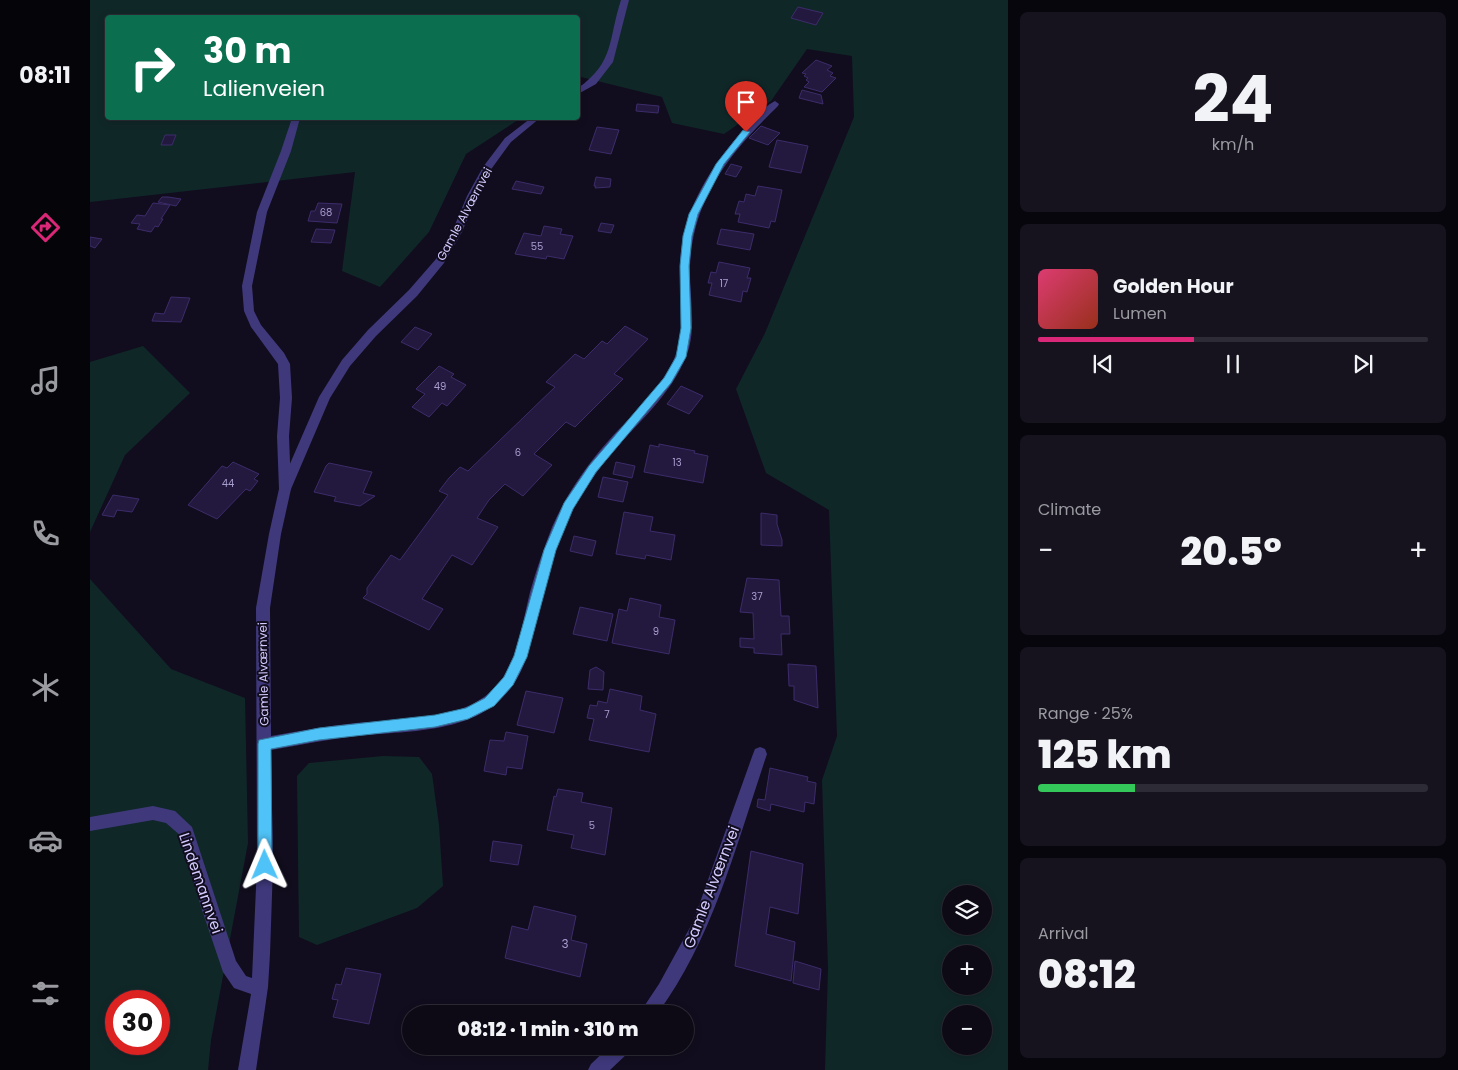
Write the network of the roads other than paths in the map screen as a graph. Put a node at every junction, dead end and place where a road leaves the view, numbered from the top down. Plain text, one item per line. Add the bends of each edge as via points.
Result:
1 (625, 0) edge
2 (580, 91) edge
3 (775, 104) dead end
4 (295, 120) edge
5 (533, 120) edge
6 (285, 489) junction
7 (264, 744) junction
8 (760, 754) dead end
9 (90, 824) edge
10 (260, 987) junction
11 (654, 1005) edge
12 (613, 1055) edge
13 (247, 1070) edge
14 (597, 1070) edge

1 - 2 street via 614,52 596,80
3 - 7 street via 731,149 698,202 687,236 686,328 681,357 668,380 592,469 568,507 550,550 520,657 502,690 468,714
4 - 6 street, Gamle Alværnvei via 262,212 247,286 249,311 256,327 284,364
5 - 6 street, Gamle Alværnvei via 508,140 488,167 440,261 346,363 325,398
6 - 7 street, Gamle Alværnvei via 263,608
7 - 10 street, Gamle Alværnvei via 265,865
8 - 11 street, Gamle Alværnvei via 700,926
9 - 10 street, Lindemannvei via 153,813 163,813 178,822 187,832 229,966 240,982
10 - 13 street, Gamle Alværnvei
12 - 14 street

